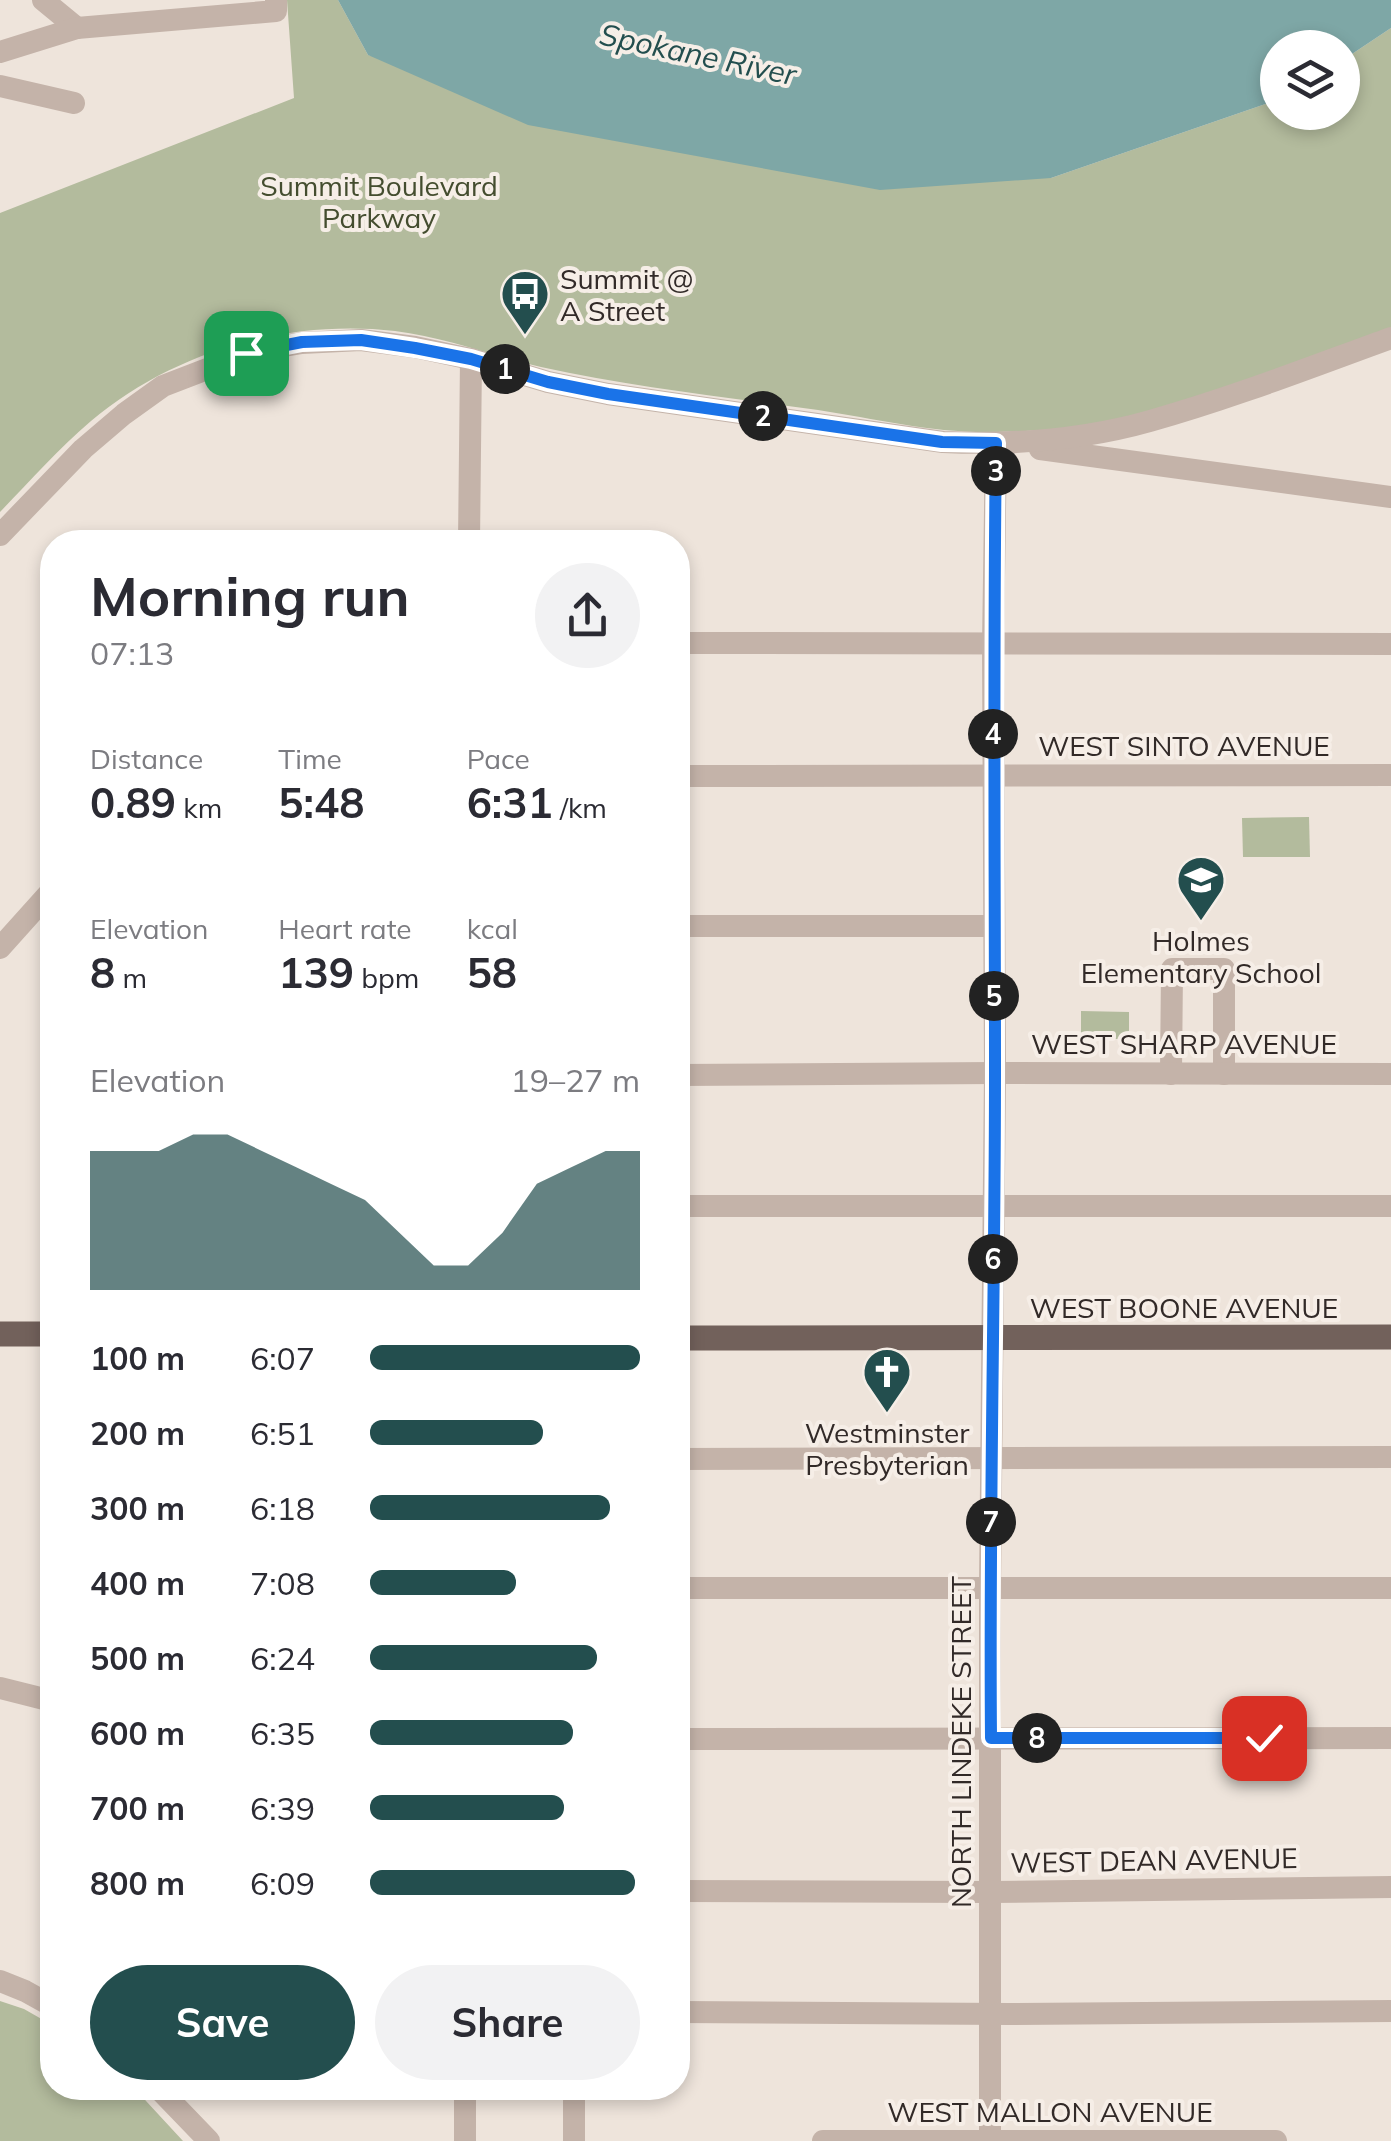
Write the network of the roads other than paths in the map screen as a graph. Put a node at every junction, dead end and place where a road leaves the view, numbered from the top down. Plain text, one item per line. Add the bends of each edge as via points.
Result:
1 (43, 0) edge
2 (276, 0) edge
3 (78, 28) junction
4 (0, 52) edge
5 (0, 86) edge
6 (74, 103) dead end
7 (1391, 338) edge
8 (471, 359) junction
9 (996, 443) junction
10 (1391, 496) edge
11 (469, 530) edge
12 (0, 535) edge
13 (690, 643) edge
14 (1391, 644) edge
15 (993, 645) junction
16 (1391, 774) edge
17 (993, 775) junction
18 (690, 776) edge
19 (40, 903) edge
20 (690, 926) edge
21 (994, 926) junction
22 (0, 948) edge
23 (995, 1073) junction
24 (1171, 1074) junction
25 (1224, 1074) junction
26 (1391, 1074) edge
27 (690, 1075) edge
28 (994, 1204) junction
29 (690, 1206) edge
30 (1391, 1206) edge
31 (0, 1334) edge
32 (40, 1334) edge
33 (993, 1337) junction
34 (1391, 1337) edge
35 (690, 1338) edge
36 (992, 1457) junction
37 (1391, 1457) edge
38 (690, 1459) edge
39 (690, 1588) edge
40 (990, 1588) junction
41 (1391, 1588) edge
42 (0, 1688) edge
43 (40, 1698) edge
44 (991, 1738) junction
45 (1391, 1738) edge
46 (690, 1739) edge
47 (1391, 1887) edge
48 (690, 1891) edge
49 (990, 1892) junction
50 (0, 1981) edge
51 (40, 1994) edge
52 (1391, 2011) edge
53 (690, 2012) edge
54 (989, 2014) junction
55 (170, 2100) edge
56 (465, 2100) edge
57 (574, 2100) edge
58 (209, 2141) edge
59 (465, 2141) edge
60 (574, 2141) edge
61 (823, 2141) edge
62 (990, 2141) edge
63 (1276, 2141) edge

1 - 3 street
2 - 3 street via 276,12
3 - 4 street
5 - 6 street
7 - 9 street via 1146,422
8 - 9 street via 608,394 942,442
8 - 11 street
8 - 12 street via 361,340 302,342 205,368 162,386 124,414
9 - 10 street
9 - 15 street, NORTH LINDEKE STREET
13 - 15 street
14 - 15 street
15 - 17 street, NORTH LINDEKE STREET
16 - 17 street, WEST SINTO AVENUE
17 - 18 street, WEST SINTO AVENUE
17 - 21 street, NORTH LINDEKE STREET
19 - 22 street
20 - 21 street
21 - 23 street, NORTH LINDEKE STREET
23 - 24 street, WEST SHARP AVENUE
23 - 27 street, WEST SHARP AVENUE
23 - 28 street, NORTH LINDEKE STREET
24 - 25 street, WEST SHARP AVENUE
24 - 25 street via 1172,969 1224,969
25 - 26 street, WEST SHARP AVENUE
28 - 29 street
28 - 30 street
28 - 33 street, NORTH LINDEKE STREET
31 - 32 main road
33 - 34 main road, WEST BOONE AVENUE
33 - 35 main road, WEST BOONE AVENUE
33 - 36 street, NORTH LINDEKE STREET
36 - 37 street
36 - 38 street
36 - 40 street, NORTH LINDEKE STREET
39 - 40 street
40 - 41 street
40 - 44 street, NORTH LINDEKE STREET
42 - 43 street
44 - 45 street
44 - 46 street
44 - 49 street, NORTH LINDEKE STREET
47 - 49 street, WEST DEAN AVENUE
48 - 49 street, WEST DEAN AVENUE
49 - 54 street, NORTH LINDEKE STREET
50 - 51 street
52 - 54 street
53 - 54 street
54 - 62 street, NORTH LINDEKE STREET
55 - 58 street
56 - 59 street
57 - 60 street
61 - 62 street, WEST MALLON AVENUE
62 - 63 street, WEST MALLON AVENUE

